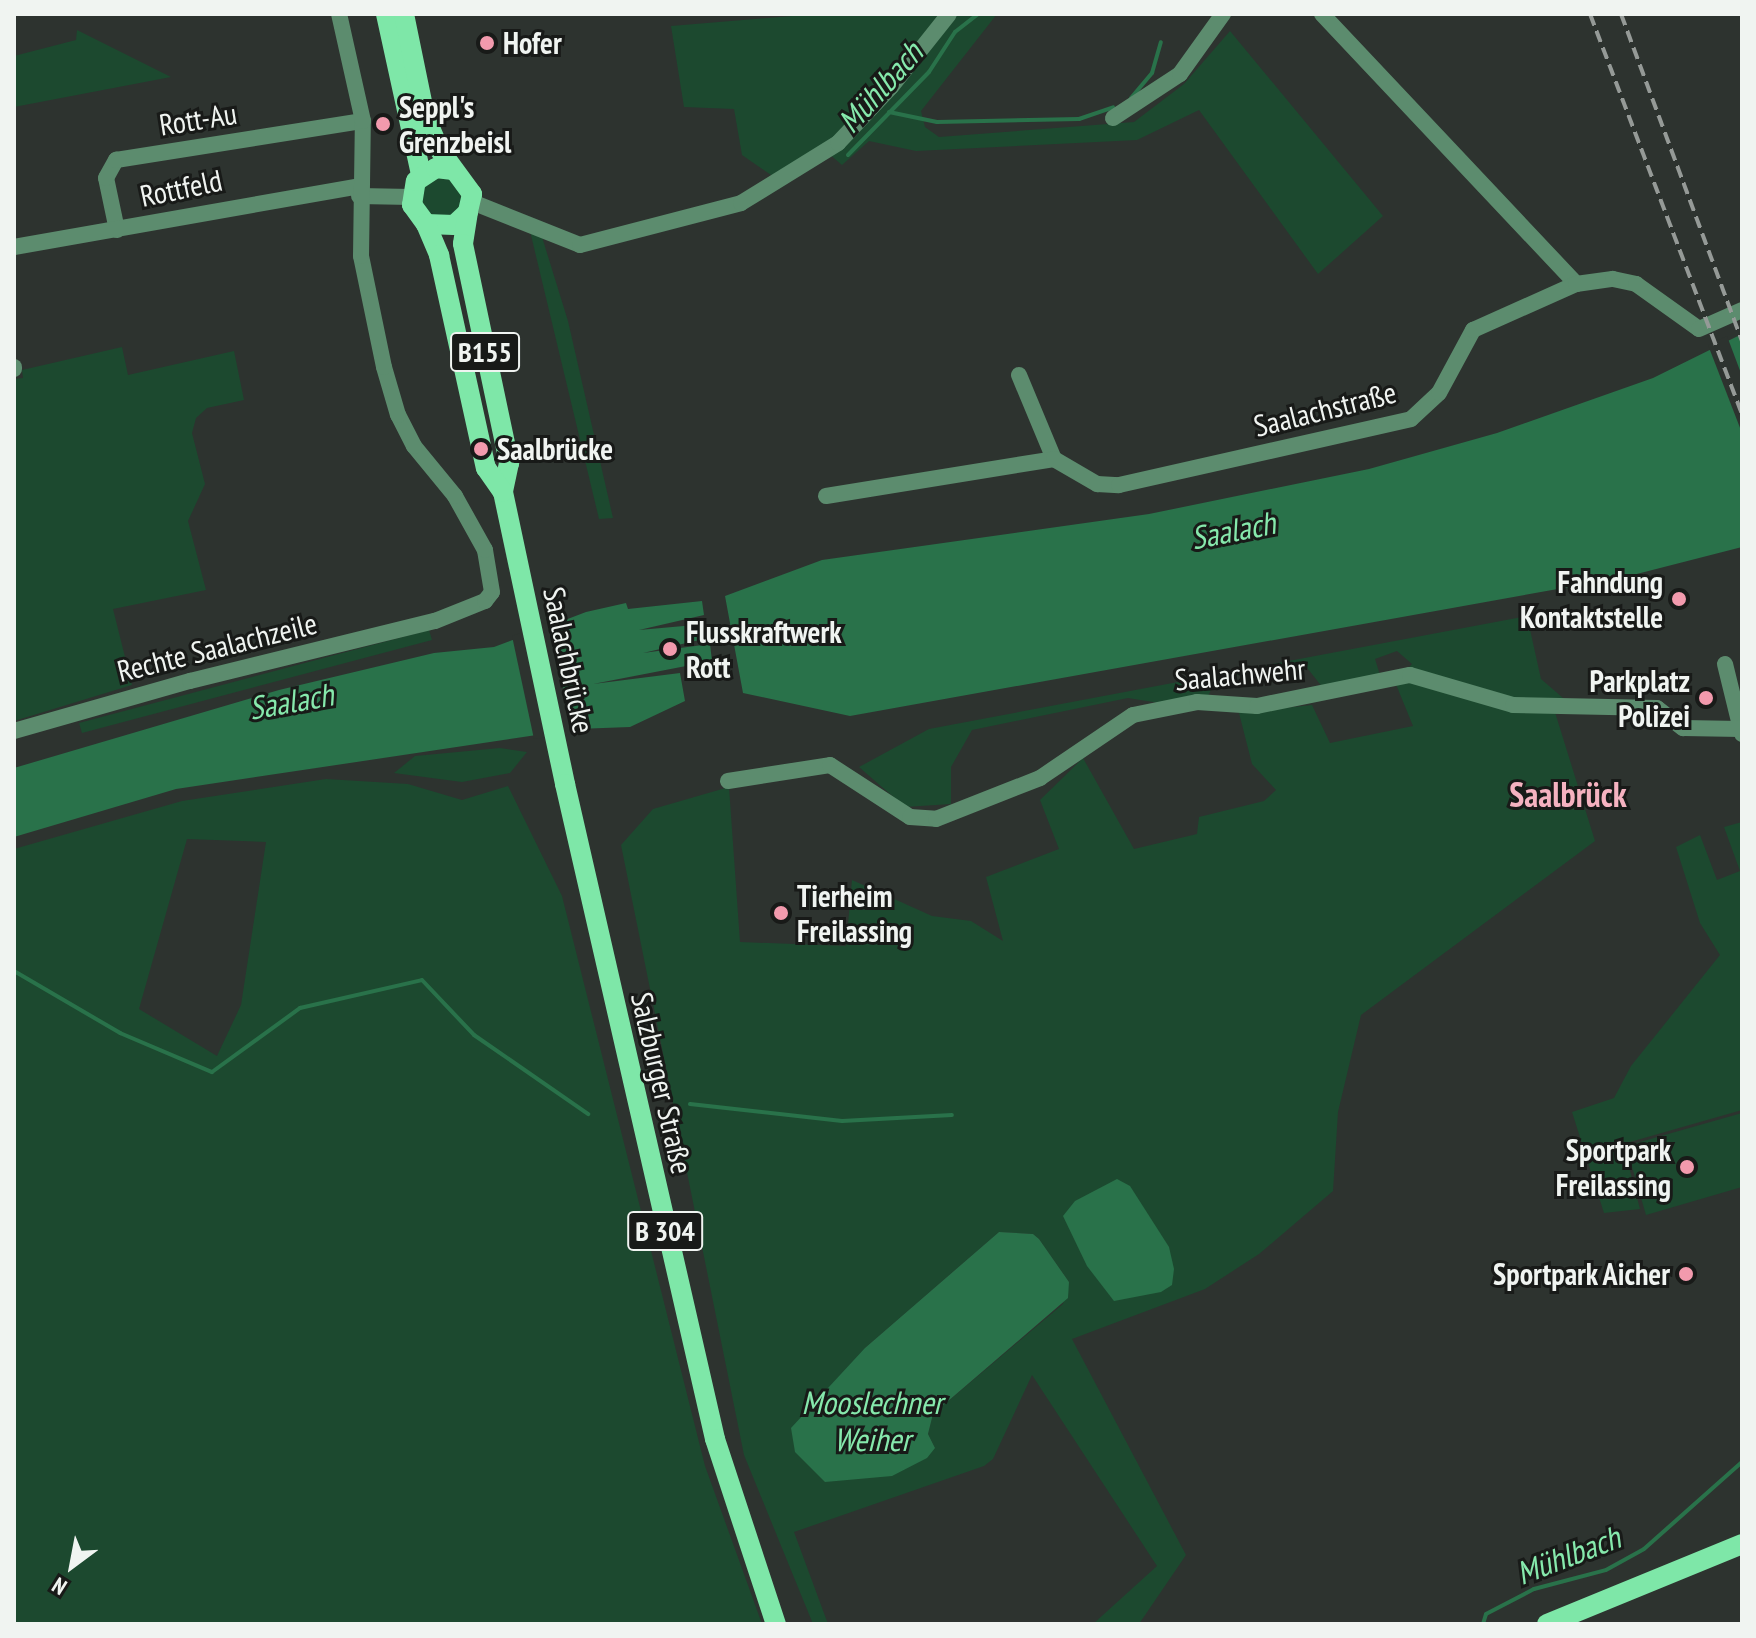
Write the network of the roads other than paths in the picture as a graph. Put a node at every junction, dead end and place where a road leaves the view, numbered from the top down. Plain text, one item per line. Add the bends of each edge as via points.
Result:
1 (339, 14) edge
2 (386, 14) edge
3 (404, 14) edge
4 (949, 14) edge
5 (1223, 14) edge
6 (1322, 14) edge
7 (1113, 118) dead end
8 (363, 121) junction
9 (453, 170) junction
10 (421, 175) junction
11 (360, 191) junction
12 (411, 197) junction
13 (470, 207) junction
14 (426, 224) junction
15 (117, 230) junction
16 (14, 247) edge
17 (1576, 284) junction
18 (1742, 310) edge
19 (1019, 375) dead end
20 (1054, 459) junction
21 (503, 492) junction
22 (826, 496) dead end
23 (1725, 664) dead end
24 (543, 685) joint
25 (14, 731) edge
26 (1741, 732) edge
27 (728, 781) dead end
28 (565, 784) joint
29 (1742, 1544) edge
30 (776, 1624) edge
31 (1547, 1624) edge

1 - 8 street, Rechte Saalachzeile
2 - 10 main road
3 - 9 main road via 425,116
4 - 13 street via 838,143 741,203 580,245
5 - 7 street via 1180,74
6 - 17 street
8 - 11 street, Rechte Saalachzeile
8 - 15 street, Rott-Au via 116,160 106,178
9 - 10 main road via 436,168
9 - 13 main road via 466,180
10 - 12 main road
11 - 12 street, Rottfeld
11 - 15 street, Rottfeld
11 - 25 street, Rechte Saalachzeile via 361,256 398,415 471,522 492,581 485,601 435,621
12 - 14 main road
13 - 14 main road via 454,225
13 - 21 main road, B155 via 463,244 509,463
14 - 21 main road, B155 via 439,255 486,468
15 - 16 street, Rottfeld
17 - 18 street, Saalachstraße via 1613,279 1636,284 1699,329
17 - 20 street, Saalachstraße via 1473,330 1439,393 1411,419 1119,485 1097,484
19 - 20 street
20 - 22 street
21 - 24 main road, Saalachbrücke / B155
23 - 26 street
24 - 28 main road, Saalachbrücke / B 304
26 - 27 street, Saalachwehr via 1683,728 1657,708 1513,705 1410,675 1257,706 1197,702 1133,715 1040,778 936,819 910,817 830,765
28 - 30 main road, Salzburger Straße / B 304 via 715,1439
29 - 31 main road

